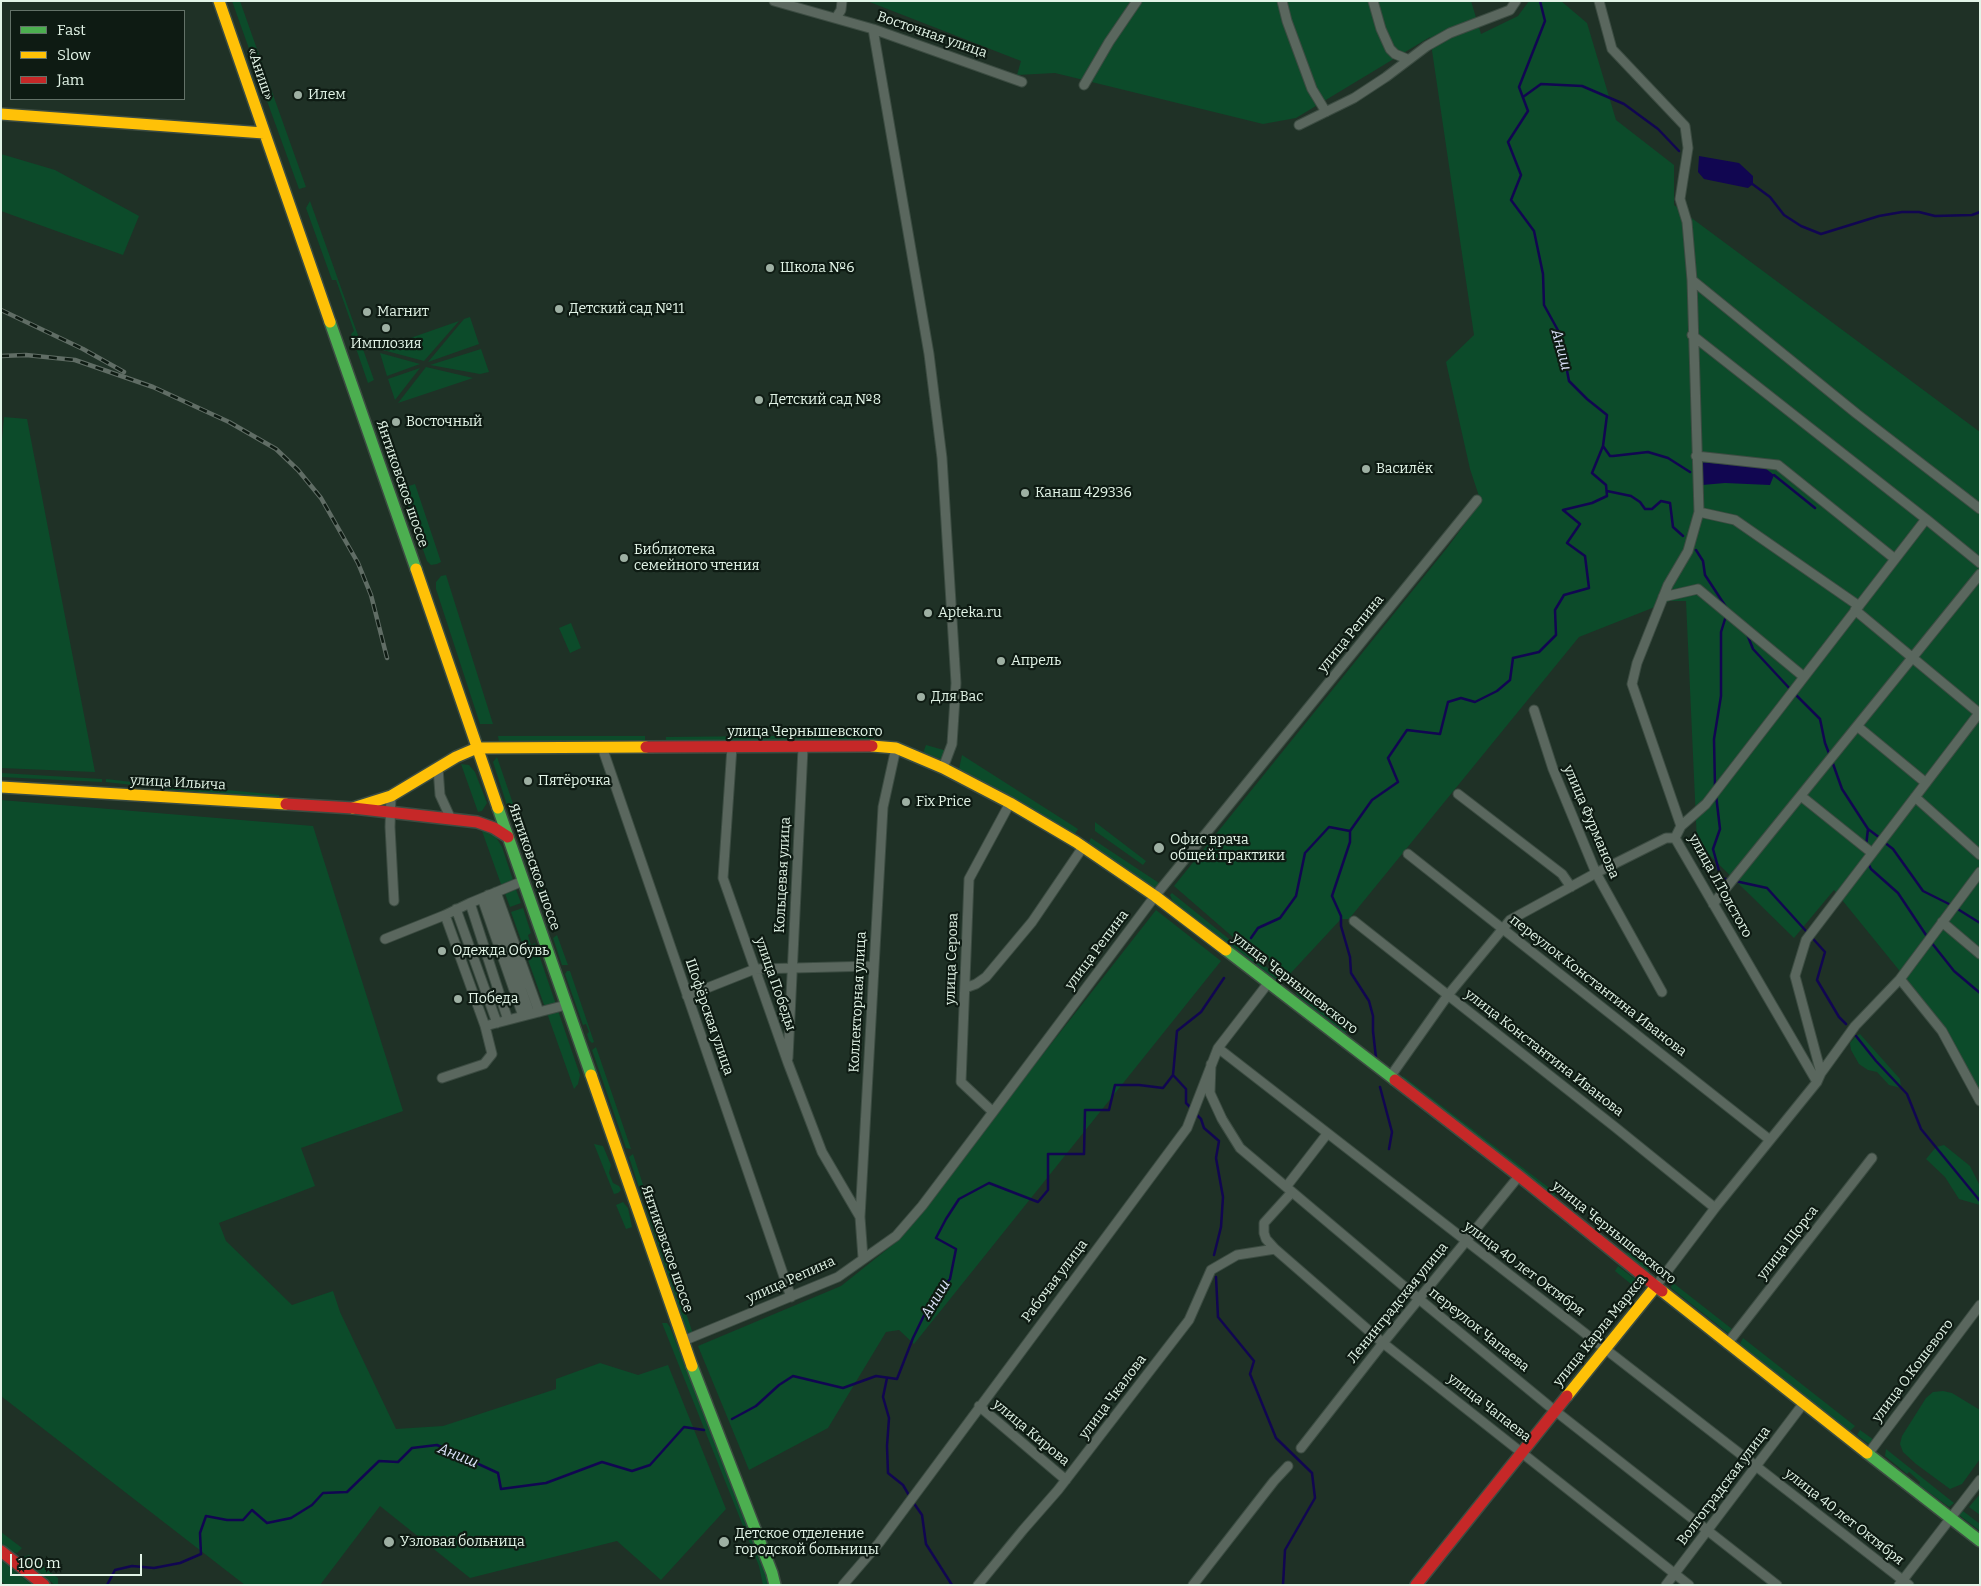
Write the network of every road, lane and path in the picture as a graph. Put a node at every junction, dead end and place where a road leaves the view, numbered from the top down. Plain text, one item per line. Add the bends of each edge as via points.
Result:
1 (219, 1) edge
2 (774, 1) edge
3 (842, 1) edge
4 (1137, 1) edge
5 (1282, 1) edge
6 (1373, 1) edge
7 (1516, 1) edge
8 (1599, 1) edge
9 (836, 18) junction
10 (873, 28) junction
11 (1408, 59) junction
12 (1022, 82) dead end
13 (1084, 85) dead end
14 (1326, 112) junction
15 (1, 114) edge
16 (1299, 126) dead end
17 (264, 133) junction
18 (272, 156) joint
19 (1692, 280) junction
20 (1692, 335) junction
21 (1696, 456) junction
22 (1477, 500) dead end
23 (1980, 509) edge
24 (1699, 512) junction
25 (1926, 519) junction
26 (1895, 559) junction
27 (1980, 563) edge
28 (1980, 574) edge
29 (1664, 597) junction
30 (1857, 608) junction
31 (1912, 658) junction
32 (1804, 677) junction
33 (1534, 710) dead end
34 (1979, 713) edge
35 (1857, 726) junction
36 (602, 747) junction
37 (732, 747) junction
38 (477, 748) junction
39 (803, 748) junction
40 (896, 748) junction
41 (438, 768) junction
42 (943, 768) junction
43 (1926, 783) junction
44 (1, 787) edge
45 (1458, 794) dead end
46 (391, 796) junction
47 (1801, 796) junction
48 (1915, 796) junction
49 (1010, 803) junction
50 (497, 807) junction
51 (353, 808) junction
52 (391, 812) junction
53 (451, 819) junction
54 (477, 822) junction
55 (1681, 826) junction
56 (508, 837) junction
57 (1675, 838) junction
58 (1083, 847) junction
59 (1872, 853) junction
60 (1408, 854) dead end
61 (1980, 855) edge
62 (1980, 872) edge
63 (1596, 873) junction
64 (523, 881) junction
65 (1571, 887) junction
66 (1155, 896) junction
67 (482, 899) junction
68 (394, 901) dead end
69 (1713, 904) junction
70 (456, 910) junction
71 (1354, 921) dead end
72 (1942, 922) junction
73 (1503, 928) junction
74 (478, 929) junction
75 (385, 939) dead end
76 (489, 953) junction
77 (1980, 954) edge
78 (512, 965) junction
79 (873, 966) junction
80 (792, 967) junction
81 (755, 969) junction
82 (465, 970) junction
83 (1900, 979) junction
84 (1269, 982) junction
85 (965, 988) junction
86 (1662, 992) dead end
87 (687, 996) junction
88 (1448, 996) junction
89 (566, 1005) junction
90 (497, 1023) junction
91 (1218, 1048) junction
92 (788, 1063) junction
93 (1211, 1064) junction
94 (1390, 1077) junction
95 (1819, 1077) junction
96 (442, 1078) dead end
97 (1980, 1101) edge
98 (993, 1112) junction
99 (1327, 1134) junction
100 (1770, 1140) junction
101 (1872, 1158) dead end
102 (1519, 1176) junction
103 (1289, 1189) junction
104 (1715, 1208) junction
105 (860, 1217) junction
106 (1465, 1242) junction
107 (1275, 1249) junction
108 (863, 1258) junction
109 (1656, 1286) junction
110 (791, 1297) junction
111 (1419, 1299) junction
112 (1980, 1305) edge
113 (683, 1341) junction
114 (1383, 1343) junction
115 (1726, 1344) junction
116 (1606, 1349) junction
117 (1803, 1404) junction
118 (979, 1406) junction
119 (1556, 1411) junction
120 (1301, 1448) dead end
121 (1523, 1452) junction
122 (1868, 1454) junction
123 (1288, 1466) dead end
124 (1755, 1466) junction
125 (1066, 1480) junction
126 (1980, 1480) edge
127 (1951, 1519) junction
128 (1708, 1530) junction
129 (1980, 1541) edge
130 (1, 1551) edge
131 (1676, 1574) junction
132 (1903, 1583) edge
133 (44, 1585) edge
134 (775, 1585) edge
135 (844, 1585) edge
136 (978, 1585) edge
137 (1193, 1585) edge
138 (1416, 1585) edge
139 (1666, 1585) edge
140 (1689, 1585) edge
141 (1777, 1585) edge

1 - 17 street, «Аниш»
2 - 9 street, Восточная улица
3 - 9 street
4 - 13 street
5 - 14 street via 1312,89
6 - 11 street via 1390,49
7 - 11 street via 1510,10 1450,33
8 - 19 street, улица Л.Толстого via 1612,49 1685,126 1688,148 1680,199 1687,222
9 - 10 street, Восточная улица
10 - 12 street, Восточная улица
10 - 42 street via 929,354 942,458 956,683 952,744
11 - 14 street via 1386,78
14 - 16 street
15 - 17 street
17 - 18 street, «Аниш»
18 - 38 street, Янтиковское шоссе
19 - 20 street, улица Л.Толстого
19 - 23 street
20 - 21 street, улица Л.Толстого
20 - 25 street
21 - 24 street, улица Л.Толстого
21 - 26 street via 1778,465
22 - 66 street, улица Репина
24 - 29 street, улица Л.Толстого via 1688,550
24 - 30 street via 1735,520
25 - 26 street
25 - 27 street
26 - 30 street
28 - 31 street
29 - 32 street via 1698,589
29 - 55 street, улица Л.Толстого via 1637,663 1632,684
30 - 31 street
30 - 32 street
31 - 34 street
31 - 35 street
32 - 55 street via 1706,804
33 - 63 street, улица Фурманова via 1553,769
34 - 43 street
35 - 43 street
35 - 47 street
36 - 37 street, улица Чернышевского
36 - 38 street, улица Чернышевского
36 - 87 street, Шофёрская улица
37 - 39 street, улица Чернышевского
37 - 81 street, улица Победы via 723,878
38 - 41 street, улица Ильича
38 - 50 street, Янтиковское шоссе
39 - 40 street, улица Чернышевского
39 - 80 street, Кольцевая улица
40 - 42 street, улица Чернышевского
40 - 79 street, Коллекторная улица via 883,807
41 - 46 street, улица Ильича
41 - 53 street via 441,799
42 - 49 street, улица Чернышевского
43 - 48 street
44 - 51 street, улица Ильича
45 - 65 street via 1562,874
46 - 51 street, улица Ильича
46 - 52 street
47 - 59 street
47 - 69 street
48 - 59 street
48 - 61 street
49 - 58 street, улица Чернышевского
49 - 85 street, улица Серова via 969,879
50 - 54 street
50 - 56 street, Янтиковское шоссе
51 - 52 street, улица Ильича
52 - 53 street, улица Ильича
52 - 68 street
53 - 54 street, улица Ильича
54 - 56 street, улица Ильича
55 - 57 street, улица Л.Толстого
56 - 64 street, Янтиковское шоссе
57 - 63 street via 1666,838
57 - 69 street, улица Л.Толстого
58 - 66 street, улица Чернышевского
58 - 85 street via 1032,922 986,976
59 - 95 street via 1806,940 1795,976
60 - 73 street, переулок Константина Иванова
62 - 72 street, улица Карла Маркса
63 - 65 street
63 - 86 street, улица Фурманова
64 - 67 street
64 - 89 street, Янтиковское шоссе
65 - 73 street via 1510,920
66 - 84 street, улица Чернышевского
66 - 98 street, улица Репина
67 - 70 street
67 - 74 street
67 - 76 street
67 - 78 street
67 - 78 street
67 - 78 street
67 - 82 street
69 - 95 street, улица Л.Толстого
70 - 82 street
70 - 90 street
71 - 88 street, улица Константина Иванова
72 - 77 street
72 - 83 street, улица Карла Маркса
73 - 88 street
73 - 100 street, переулок Константина Иванова
74 - 76 street
74 - 78 street
74 - 78 street
74 - 82 street
74 - 82 street
75 - 82 street
76 - 78 street
76 - 78 street
76 - 78 street
76 - 82 street
78 - 82 street
78 - 82 street
78 - 82 street
78 - 82 street
78 - 82 street
78 - 82 street
78 - 82 street
78 - 82 street
78 - 82 street
78 - 82 street
78 - 89 street
78 - 90 street
79 - 80 street
79 - 105 street, Коллекторная улица
80 - 81 street
80 - 92 street, Кольцевая улица
81 - 87 street
81 - 92 street, улица Победы
82 - 90 street
82 - 96 street via 492,1054 484,1064
83 - 95 street, улица Карла Маркса via 1855,1026
83 - 97 street via 1942,1031
84 - 91 street, Рабочая улица
84 - 94 street, улица Чернышевского
85 - 98 street, улица Серова via 961,1082
87 - 110 street, Шофёрская улица
88 - 94 street
88 - 104 street, улица Константина Иванова
89 - 113 street, Янтиковское шоссе
91 - 93 street, Рабочая улица
91 - 99 street, улица 40 лет Октября
92 - 105 street, улица Победы via 822,1152
93 - 103 street, переулок Чапаева via 1210,1093 1240,1148
93 - 118 street, Рабочая улица via 1187,1128
94 - 102 street, улица Чернышевского
95 - 100 street, улица Карла Маркса
98 - 108 street, улица Репина via 896,1236
99 - 103 street
99 - 106 street, улица 40 лет Октября
100 - 104 street, улица Карла Маркса
101 - 115 street, улица Щорса
102 - 106 street, Ленинградская улица
102 - 109 street, улица Чернышевского
103 - 107 street via 1264,1223 1266,1239
103 - 111 street, переулок Чапаева
104 - 109 street, улица Карла Маркса
105 - 108 street, Коллекторная улица
106 - 111 street, Ленинградская улица
106 - 116 street, улица 40 лет Октября
107 - 114 street, улица Чапаева
107 - 125 street, улица Чкалова via 1237,1255 1211,1270 1189,1320
108 - 110 street, улица Репина via 838,1277
109 - 115 street, улица Чернышевского
109 - 116 street, улица Карла Маркса
110 - 113 street, улица Репина
111 - 114 street, Ленинградская улица
111 - 119 street, переулок Чапаева
112 - 122 street, улица О.Кошевого
113 - 134 street, Янтиковское шоссе
114 - 120 street, Ленинградская улица
114 - 121 street, улица Чапаева
115 - 117 street, улица Чернышевского
116 - 119 street, улица Карла Маркса
116 - 124 street, улица 40 лет Октября
117 - 122 street, улица Чернышевского
117 - 124 street, Волгоградская улица
118 - 125 street, улица Кирова
118 - 135 street, Рабочая улица
119 - 121 street, улица Карла Маркса
119 - 128 street, переулок Чапаева
121 - 131 street, улица Чапаева
121 - 138 street, улица Карла Маркса
122 - 127 street, улица Чернышевского
123 - 137 street
124 - 128 street, Волгоградская улица
124 - 132 street, улица 40 лет Октября
125 - 136 street, улица Чкалова
126 - 127 street
127 - 129 street, улица Чернышевского
127 - 132 street
128 - 131 street, Волгоградская улица
128 - 141 street, переулок Чапаева
130 - 133 street
131 - 139 street, Волгоградская улица
131 - 140 street, улица Чапаева

